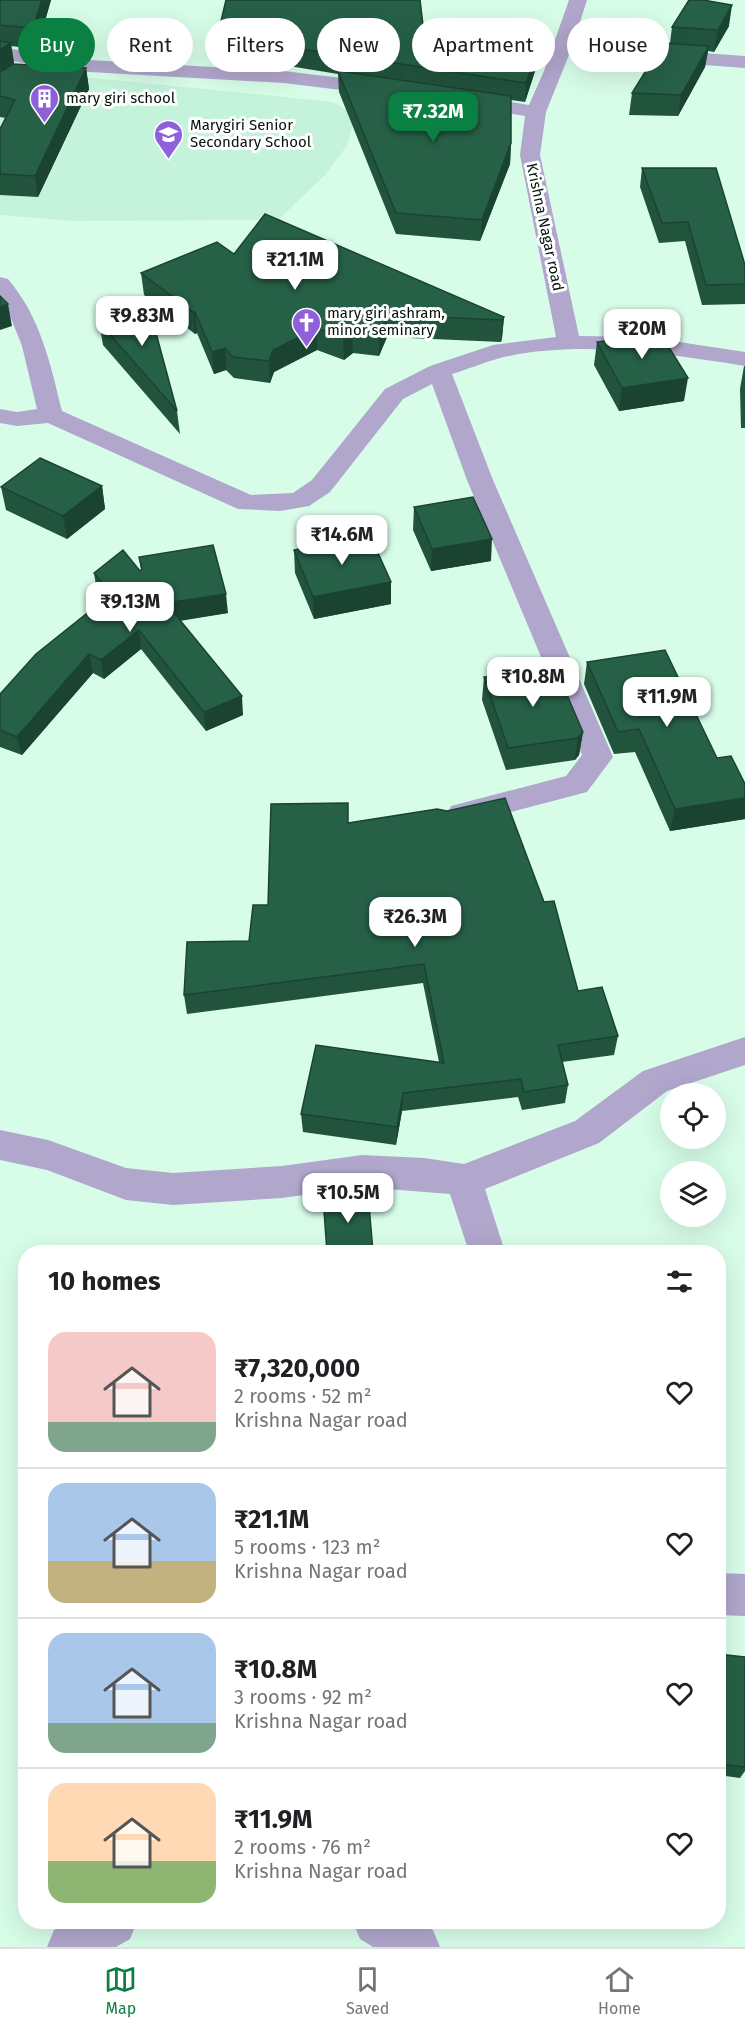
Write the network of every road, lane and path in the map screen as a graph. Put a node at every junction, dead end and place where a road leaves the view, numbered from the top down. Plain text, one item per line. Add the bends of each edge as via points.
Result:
1 (578, 0) edge
2 (560, 49) junction
3 (0, 53) edge
4 (18, 56) edge
5 (745, 62) edge
6 (95, 66) edge
7 (407, 92) edge
8 (453, 98) edge
9 (536, 112) junction
10 (0, 284) edge
11 (569, 344) junction
12 (745, 358) edge
13 (440, 371) junction
14 (51, 415) junction
15 (0, 416) edge
16 (445, 818) edge
17 (745, 1051) edge
18 (0, 1145) edge
19 (464, 1180) junction
20 (485, 1245) edge
21 (726, 1594) edge
22 (745, 1595) edge
23 (101, 1929) edge
24 (388, 1929) edge
25 (71, 1947) edge
26 (416, 1947) edge

1 - 2 street, Krishna Nagar road
2 - 5 street
2 - 9 street, Krishna Nagar road
3 - 4 street
6 - 7 street via 284,77
8 - 9 street
9 - 11 street, Krishna Nagar road via 530,155
10 - 14 street via 28,327
11 - 12 street via 646,344
11 - 13 street via 501,350
13 - 14 street via 394,394 321,486 300,500 280,503 247,503
13 - 16 street via 480,480 598,757 576,784
14 - 15 street via 17,419
17 - 19 street via 655,1081 587,1132
18 - 19 street via 48,1155 126,1184 173,1189 282,1182 362,1171
19 - 20 street
21 - 22 street
23 - 25 street
24 - 26 street

